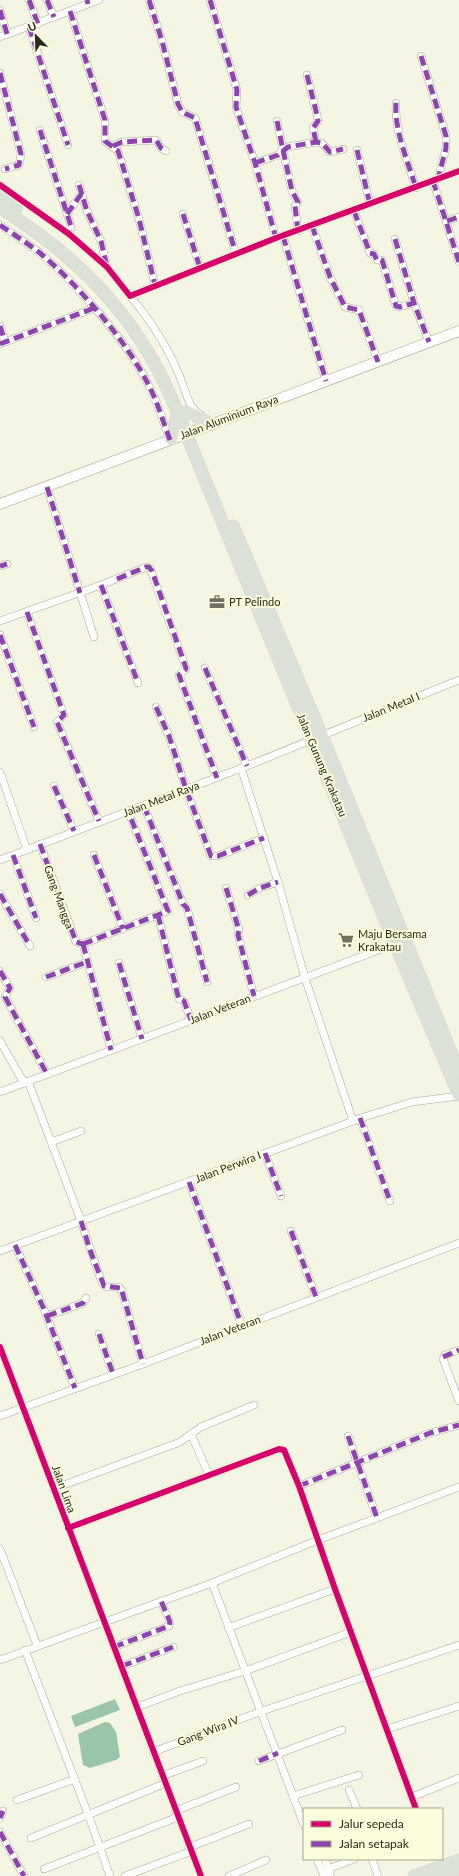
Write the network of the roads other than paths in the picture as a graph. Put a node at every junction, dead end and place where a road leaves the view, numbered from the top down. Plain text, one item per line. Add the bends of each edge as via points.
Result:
1 (29, 0) edge
2 (47, 0) edge
3 (99, 0) edge
4 (149, 0) edge
5 (210, 0) edge
6 (88, 2) edge
7 (0, 10) edge
8 (70, 11) junction
9 (54, 17) junction
10 (38, 24) junction
11 (29, 27) junction
12 (8, 34) junction
13 (0, 37) edge
14 (421, 56) dead end
15 (0, 73) edge
16 (307, 75) dead end
17 (396, 103) dead end
18 (277, 121) dead end
19 (40, 130) dead end
20 (316, 142) junction
21 (68, 145) dead end
22 (113, 146) junction
23 (343, 149) dead end
24 (283, 150) junction
25 (357, 150) dead end
26 (166, 151) dead end
27 (255, 163) junction
28 (5, 169) dead end
29 (459, 171) edge
30 (436, 180) junction
31 (0, 185) edge
32 (79, 185) dead end
33 (416, 188) junction
34 (82, 193) junction
35 (0, 197) edge
36 (370, 204) junction
37 (0, 207) edge
38 (354, 211) junction
39 (67, 214) junction
40 (183, 214) dead end
41 (459, 217) edge
42 (447, 221) junction
43 (0, 225) edge
44 (312, 226) junction
45 (298, 231) junction
46 (69, 234) junction
47 (280, 237) junction
48 (395, 239) dead end
49 (236, 254) junction
50 (459, 262) edge
51 (107, 267) junction
52 (200, 268) junction
53 (155, 285) junction
54 (130, 296) junction
55 (414, 303) junction
56 (94, 308) junction
57 (0, 326) edge
58 (459, 331) edge
59 (429, 342) junction
60 (2, 343) edge
61 (378, 362) junction
62 (326, 381) junction
63 (183, 412) junction
64 (217, 422) junction
65 (190, 432) junction
66 (170, 440) junction
67 (47, 487) junction
68 (0, 504) edge
69 (101, 585) junction
70 (80, 593) junction
71 (27, 612) junction
72 (0, 621) edge
73 (0, 635) edge
74 (94, 637) dead end
75 (205, 668) dead end
76 (459, 680) edge
77 (138, 682) dead end
78 (156, 707) dead end
79 (34, 728) dead end
80 (317, 738) junction
81 (244, 767) junction
82 (0, 772) edge
83 (216, 778) junction
84 (54, 786) dead end
85 (186, 789) junction
86 (144, 806) junction
87 (128, 812) junction
88 (99, 821) junction
89 (74, 831) junction
90 (264, 838) junction
91 (40, 844) junction
92 (27, 850) junction
93 (13, 855) junction
94 (94, 855) dead end
95 (0, 860) edge
96 (278, 882) junction
97 (226, 888) dead end
98 (0, 894) edge
99 (248, 895) dead end
100 (158, 915) junction
101 (36, 918) dead end
102 (122, 929) junction
103 (83, 944) junction
104 (395, 944) junction
105 (30, 946) dead end
106 (87, 962) junction
107 (120, 964) dead end
108 (0, 970) edge
109 (46, 977) dead end
110 (306, 978) junction
111 (207, 982) dead end
112 (254, 996) junction
113 (190, 1020) junction
114 (142, 1039) junction
115 (0, 1041) edge
116 (111, 1050) junction
117 (459, 1072) edge
118 (47, 1074) junction
119 (26, 1082) junction
120 (0, 1092) edge
121 (459, 1095) edge
122 (357, 1119) junction
123 (81, 1131) dead end
124 (51, 1142) junction
125 (265, 1153) junction
126 (189, 1182) junction
127 (281, 1196) dead end
128 (390, 1201) dead end
129 (82, 1221) junction
130 (291, 1231) dead end
131 (459, 1243) edge
132 (15, 1245) junction
133 (0, 1251) edge
134 (316, 1297) junction
135 (86, 1298) dead end
136 (47, 1316) junction
137 (242, 1326) junction
138 (99, 1334) dead end
139 (0, 1348) edge
140 (459, 1350) edge
141 (143, 1364) junction
142 (113, 1374) junction
143 (75, 1388) junction
144 (459, 1401) edge
145 (254, 1405) dead end
146 (23, 1407) junction
147 (0, 1416) edge
148 (459, 1425) edge
149 (191, 1434) junction
150 (348, 1436) dead end
151 (357, 1463) junction
152 (209, 1475) junction
153 (300, 1486) junction
154 (459, 1487) edge
155 (53, 1489) junction
156 (377, 1518) junction
157 (68, 1528) junction
158 (318, 1540) junction
159 (0, 1548) edge
160 (212, 1582) junction
161 (335, 1589) junction
162 (161, 1601) junction
163 (105, 1622) junction
164 (228, 1628) junction
165 (351, 1632) junction
166 (459, 1644) edge
167 (37, 1645) junction
168 (114, 1647) junction
169 (173, 1647) dead end
170 (25, 1650) junction
171 (0, 1660) edge
172 (122, 1666) junction
173 (245, 1671) junction
174 (368, 1674) junction
175 (459, 1706) edge
176 (137, 1707) junction
177 (262, 1711) junction
178 (387, 1729) junction
179 (342, 1730) dead end
180 (153, 1752) junction
181 (278, 1753) junction
182 (203, 1761) dead end
183 (259, 1761) dead end
184 (359, 1775) dead end
185 (162, 1776) junction
186 (459, 1778) edge
187 (75, 1779) junction
188 (166, 1783) junction
189 (236, 1787) dead end
190 (349, 1790) dead end
191 (293, 1796) junction
192 (412, 1797) junction
193 (17, 1800) dead end
194 (357, 1808) edge
195 (416, 1808) edge
196 (3, 1810) dead end
197 (88, 1814) junction
198 (176, 1814) junction
199 (0, 1818) edge
200 (303, 1822) edge
201 (249, 1824) dead end
202 (0, 1832) edge
203 (31, 1838) dead end
204 (100, 1848) junction
205 (191, 1849) junction
206 (266, 1860) dead end
207 (317, 1860) edge
208 (324, 1860) edge
209 (352, 1860) edge
210 (372, 1860) edge
211 (459, 1860) edge
212 (44, 1869) dead end
213 (445, 1870) edge
214 (330, 1872) edge
215 (24, 1876) edge
216 (110, 1876) edge
217 (126, 1876) edge
218 (201, 1876) edge
219 (229, 1876) edge
220 (324, 1876) edge
221 (378, 1876) edge
222 (414, 1876) edge

1 - 10 street
2 - 9 street
3 - 6 street
4 - 49 street via 178,104 182,112 195,118
5 - 27 street via 237,90 236,107
6 - 8 street
7 - 12 street
8 - 9 street
8 - 22 street via 105,120 105,141
9 - 10 street
10 - 11 street
11 - 12 street
11 - 21 street
12 - 13 street
14 - 30 street via 446,136 446,148
15 - 28 street via 21,154 19,165
16 - 20 street via 318,121 313,128
17 - 33 street via 395,115
18 - 24 street
19 - 39 street
20 - 23 street via 322,143 330,152
20 - 24 street
22 - 26 street via 122,142 156,140
22 - 53 street via 118,150 139,219
24 - 27 street
24 - 45 street via 292,191 298,202 295,206
25 - 36 street
27 - 47 street
29 - 30 street
30 - 33 street
30 - 42 street
31 - 46 street
32 - 34 street
33 - 36 street
34 - 39 street
34 - 51 street via 105,252
35 - 63 highway via 65,244 118,299 156,353
36 - 38 street
37 - 63 highway via 59,250 114,305 130,324
38 - 44 street
38 - 55 street via 369,251 377,260 382,260 396,306
39 - 46 street via 71,228
40 - 52 street
41 - 42 street
42 - 50 street
43 - 56 street via 39,252
44 - 45 street
44 - 61 street via 330,277 345,307 359,310
45 - 47 street
46 - 51 street
47 - 49 street
47 - 62 street
48 - 55 street
49 - 52 street
51 - 54 street
52 - 53 street
53 - 54 street
54 - 64 street via 160,336 193,408 199,414
55 - 59 street
56 - 60 street
56 - 66 street via 142,373 157,402
57 - 60 street
58 - 59 street, Jalan Aluminium Raya
59 - 61 street, Jalan Aluminium Raya
61 - 62 street, Jalan Aluminium Raya
62 - 64 street, Jalan Aluminium Raya
63 - 64 highway
63 - 65 highway, Jalan Gunung Krakatau
63 - 66 highway
64 - 65 street, Jalan Aluminium Raya
65 - 66 street, Jalan Aluminium Raya
65 - 80 highway, Jalan Gunung Krakatau
66 - 67 street, Jalan Aluminium Raya
67 - 68 street, Jalan Aluminium Raya
67 - 70 street
69 - 70 street
69 - 77 street
69 - 83 street via 146,567 151,569 186,668 179,675
70 - 71 street
70 - 74 street
71 - 72 street
71 - 88 street via 64,715 56,722
73 - 79 street
75 - 81 street
76 - 80 street, Jalan Metal I
78 - 85 street via 169,736
80 - 81 street, Jalan Metal Raya
80 - 104 highway, Jalan Gunung Krakatau
80 - 117 highway, Jalan Gunung Krakatau
81 - 83 street, Jalan Metal Raya
81 - 90 street
82 - 92 street
83 - 85 street, Jalan Metal Raya
84 - 89 street
85 - 86 street, Jalan Metal Raya
85 - 90 street via 212,856 216,857
86 - 87 street, Jalan Metal Raya
86 - 111 street via 183,904 187,908
87 - 88 street, Jalan Metal Raya
87 - 100 street via 168,911
88 - 89 street, Jalan Metal Raya
89 - 91 street, Jalan Metal Raya
90 - 96 street
91 - 92 street, Jalan Metal Raya
91 - 103 street, Gang Mangga via 76,942
92 - 93 street, Jalan Metal Raya
93 - 95 street, Jalan Metal Raya
93 - 101 street
94 - 102 street
96 - 99 street
96 - 110 street
97 - 112 street via 239,930 238,935
98 - 105 street
100 - 102 street
100 - 113 street via 178,996 184,1001
102 - 103 street
103 - 106 street
104 - 110 street, Jalan Veteran
104 - 121 highway, Jalan Gunung Krakatau
106 - 109 street
106 - 116 street
107 - 114 street
108 - 118 street via 10,988 5,997
110 - 112 street, Jalan Veteran
110 - 122 street
112 - 113 street, Jalan Veteran
113 - 114 street, Jalan Veteran
114 - 116 street, Jalan Veteran
115 - 119 street
116 - 118 street, Jalan Veteran
118 - 119 street, Jalan Veteran
119 - 120 street, Jalan Veteran
119 - 124 street
121 - 122 street, Jalan Perwira I via 412,1102
122 - 125 street, Jalan Perwira I
122 - 128 street
123 - 124 street
124 - 129 street
125 - 126 street, Jalan Perwira I
125 - 127 street
126 - 129 street, Jalan Perwira I
126 - 137 street
129 - 132 street, Jalan Perwira I
129 - 141 street via 104,1286 121,1288
130 - 134 street
131 - 134 street, Jalan Veteran
132 - 133 street, Jalan Perwira I
132 - 136 street
134 - 137 street, Jalan Veteran
135 - 136 street via 83,1303
136 - 143 street
137 - 141 street, Jalan Veteran
138 - 142 street
139 - 146 street, Jalan Lima
140 - 144 street via 443,1359
141 - 142 street, Jalan Veteran
142 - 143 street, Jalan Veteran
143 - 146 street, Jalan Veteran
145 - 149 street via 201,1427
146 - 147 street, Jalan Veteran
146 - 155 street, Jalan Lima
148 - 151 street via 430,1433
149 - 152 street
149 - 155 street via 180,1442
150 - 151 street
151 - 153 street
151 - 156 street
152 - 153 street via 281,1448 286,1452
152 - 157 street
153 - 158 street
154 - 156 street
155 - 157 street, Jalan Lima
156 - 158 street
157 - 163 street, Jalan Lima
158 - 160 street
158 - 161 street
159 - 167 street
160 - 162 street
160 - 164 street
161 - 164 street
161 - 165 street
162 - 163 street
162 - 168 street via 170,1622 168,1627
163 - 167 street
163 - 168 street, Jalan Lima
164 - 173 street
165 - 173 street
165 - 174 street
166 - 174 street, Gang Wira IV
167 - 170 street
168 - 172 street, Jalan Lima
169 - 172 street
170 - 171 street
170 - 187 street
172 - 176 street, Jalan Lima
173 - 176 street
173 - 177 street
174 - 177 street, Gang Wira IV
174 - 178 street
175 - 178 street
176 - 180 street, Jalan Lima
177 - 180 street, Gang Wira IV
177 - 181 street
178 - 192 street
179 - 181 street
180 - 185 street, Jalan Lima
181 - 183 street
181 - 191 street
182 - 185 street
184 - 191 street
185 - 188 street, Jalan Lima
186 - 192 street
187 - 193 street
187 - 197 street
188 - 197 street
188 - 198 street, Jalan Lima
189 - 198 street
190 - 194 street
191 - 200 street
192 - 195 street
196 - 199 street
197 - 203 street
197 - 204 street
198 - 204 street
198 - 205 street, Jalan Lima
201 - 205 street
202 - 215 street
204 - 212 street
204 - 216 street
205 - 217 street
205 - 218 street, Jalan Lima
206 - 219 street
207 - 220 street
208 - 214 street
209 - 214 street
210 - 221 street
211 - 213 highway
213 - 222 highway

